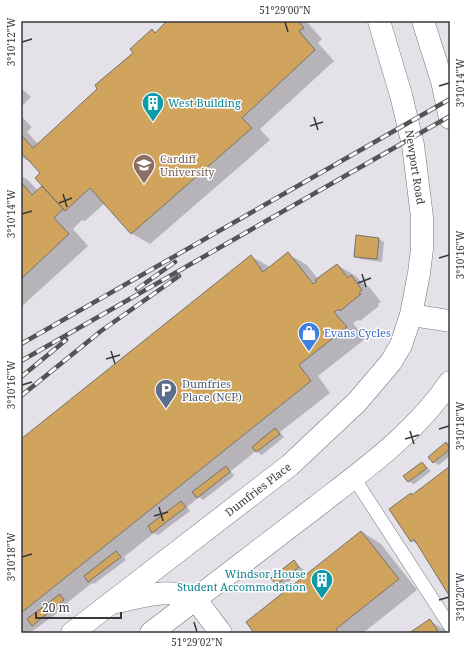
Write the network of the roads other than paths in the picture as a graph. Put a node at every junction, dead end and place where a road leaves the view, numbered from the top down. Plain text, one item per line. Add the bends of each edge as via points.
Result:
1 (379, 21) edge
2 (423, 21) edge
3 (450, 118) edge
4 (411, 315) junction
5 (450, 321) edge
6 (450, 382) edge
7 (354, 478) junction
8 (194, 600) junction
9 (111, 603) junction
10 (450, 626) edge
11 (72, 633) edge
12 (151, 633) edge
13 (220, 633) edge

1 - 4 main road, Newport Road via 413,145 422,217 420,267
2 - 3 main road via 442,81
4 - 5 main road
4 - 9 main road, Dumfries Place via 401,345 391,362 357,402 320,438 290,465
6 - 7 main road via 439,398 399,441
7 - 8 main road
7 - 10 lane
8 - 9 main road via 178,594
8 - 12 main road
8 - 13 main road
9 - 11 main road, Dumfries Place

